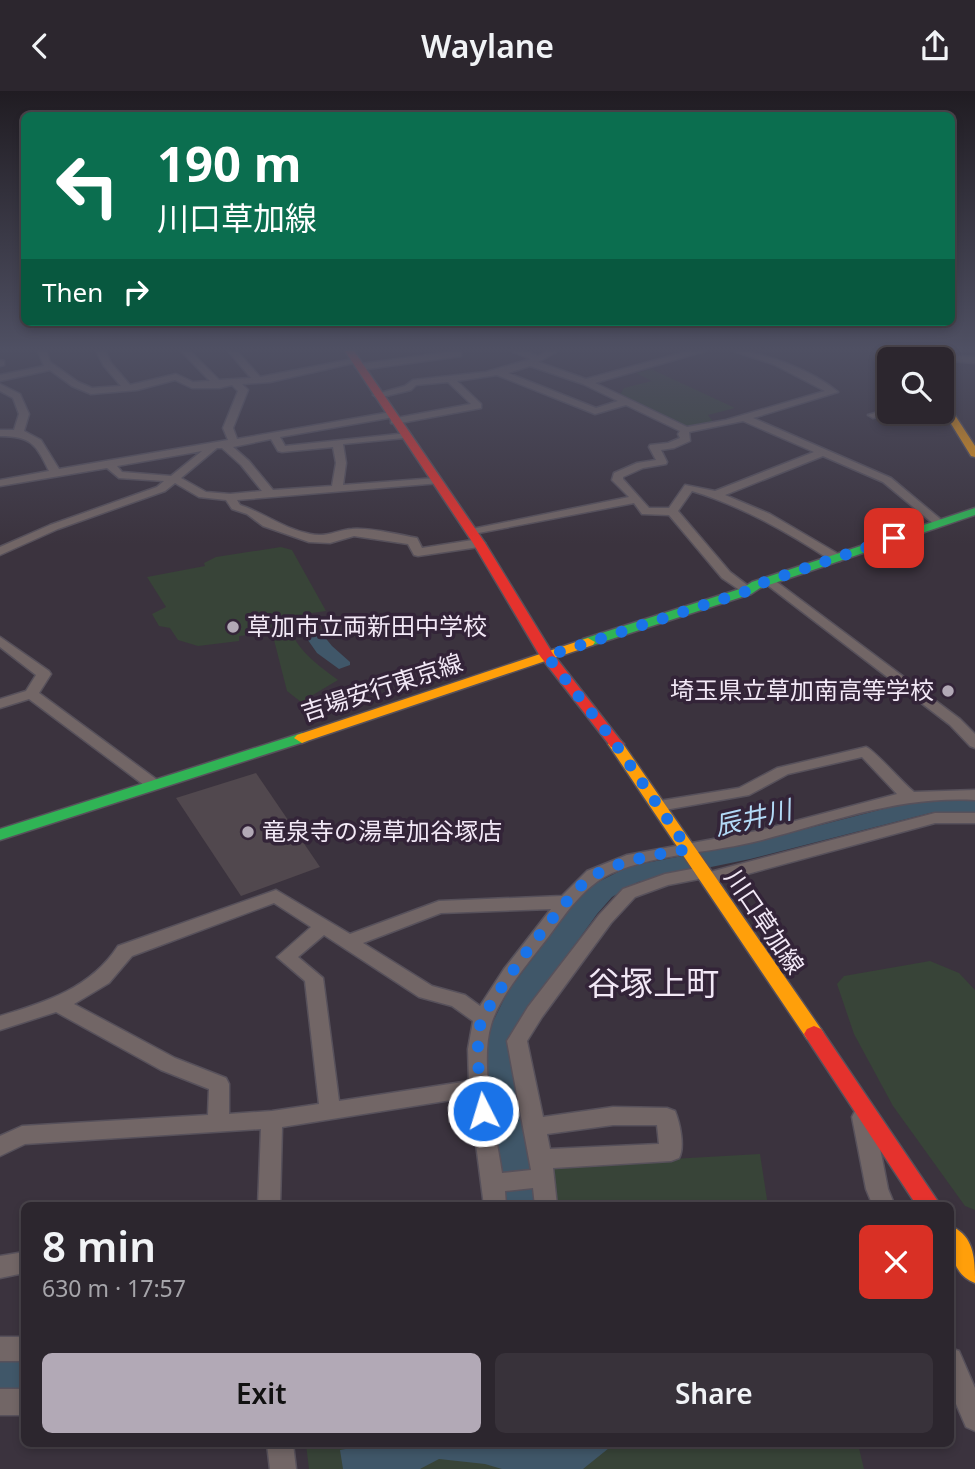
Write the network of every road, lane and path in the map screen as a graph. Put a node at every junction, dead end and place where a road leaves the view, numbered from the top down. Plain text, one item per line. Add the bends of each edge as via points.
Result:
1 (23, 415) edge
2 (233, 415) edge
3 (391, 415) edge
4 (436, 415) edge
5 (655, 415) edge
6 (753, 415) edge
7 (744, 418) junction
8 (954, 422) edge
9 (397, 424) junction
10 (686, 430) junction
11 (0, 433) edge
12 (18, 433) junction
13 (274, 435) junction
14 (336, 444) junction
15 (230, 445) junction
16 (212, 448) junction
17 (822, 453) junction
18 (975, 454) edge
19 (110, 464) junction
20 (56, 474) junction
21 (174, 479) junction
22 (436, 481) junction
23 (0, 483) edge
24 (337, 488) junction
25 (269, 492) junction
26 (717, 494) junction
27 (230, 496) junction
28 (637, 499) junction
29 (671, 511) junction
30 (975, 511) edge
31 (939, 523) junction
32 (476, 538) junction
33 (0, 551) edge
34 (836, 558) junction
35 (770, 581) junction
36 (747, 591) junction
37 (0, 642) edge
38 (547, 656) junction
39 (31, 694) junction
40 (0, 704) edge
41 (975, 743) edge
42 (154, 785) junction
43 (975, 795) edge
44 (910, 797) junction
45 (659, 806) junction
46 (975, 818) edge
47 (0, 835) edge
48 (688, 849) junction
49 (705, 876) junction
50 (565, 902) junction
51 (323, 926) junction
52 (348, 942) junction
53 (59, 1005) junction
54 (483, 1018) junction
55 (0, 1023) edge
56 (480, 1087) junction
57 (860, 1104) junction
58 (330, 1110) junction
59 (272, 1120) junction
60 (218, 1125) junction
61 (535, 1127) junction
62 (0, 1147) edge
63 (542, 1168) junction
64 (492, 1183) junction
65 (269, 1202) edge
66 (494, 1202) edge
67 (546, 1202) edge
68 (882, 1202) edge
69 (927, 1202) edge
70 (954, 1242) edge
71 (21, 1263) edge
72 (0, 1266) edge
73 (975, 1272) edge
74 (0, 1349) edge
75 (21, 1349) edge
76 (954, 1369) edge
77 (0, 1402) edge
78 (21, 1402) edge
79 (975, 1418) edge
80 (280, 1447) edge
81 (283, 1469) edge

1 - 12 street
2 - 15 street via 228,428
3 - 9 main road, 川口草加線
4 - 9 street
5 - 10 street
6 - 7 street
7 - 10 street
7 - 17 street
8 - 18 main road
9 - 13 street
9 - 14 street
9 - 22 main road, 川口草加線
10 - 28 street via 685,439 654,447 662,462 618,475 617,480
11 - 12 street
12 - 20 street via 38,442
13 - 14 street via 282,449
13 - 15 street
14 - 24 street via 341,463
15 - 16 street
15 - 25 street
16 - 19 street
16 - 21 street
17 - 26 street
17 - 31 street via 887,480
19 - 20 street
19 - 21 street via 119,475
20 - 23 street
21 - 27 street via 203,495
21 - 33 street via 161,489
22 - 24 street
22 - 32 main road, 川口草加線
24 - 25 street
25 - 27 street
26 - 29 street via 689,487
26 - 34 street via 775,519
27 - 32 street via 236,507 267,524 309,538 330,539 353,532 398,537 413,541 418,552
28 - 29 street via 646,512
28 - 32 street
29 - 36 street via 726,575
30 - 31 main road, 吉場安行東京線
31 - 34 main road, 吉場安行東京線
32 - 38 main road, 川口草加線
34 - 35 main road, 吉場安行東京線
35 - 36 main road, 吉場安行東京線
35 - 41 street via 955,722
36 - 38 main road, 吉場安行東京線
37 - 39 street via 44,674
38 - 42 main road, 吉場安行東京線
38 - 45 main road, 川口草加線
39 - 40 street
39 - 42 street
42 - 47 main road, 吉場安行東京線
43 - 44 street
44 - 45 street via 866,752 783,771 743,792
44 - 48 street
45 - 48 main road, 川口草加線
46 - 49 street via 935,818
48 - 49 main road, 川口草加線
48 - 50 street via 634,859 590,878
49 - 57 main road, 川口草加線
49 - 61 street via 665,880 629,893 535,1012 517,1041
50 - 52 street via 439,907
50 - 54 street
51 - 52 street
51 - 53 street via 276,896 125,951 118,964
51 - 58 street via 286,957 314,978
52 - 54 street via 426,992 458,1000
53 - 55 street
53 - 60 street via 168,1064 219,1084
54 - 56 street
56 - 58 street
56 - 64 street
57 - 68 street
57 - 69 main road, 川口草加線
58 - 59 street
59 - 60 street
59 - 65 street
60 - 62 street via 22,1135
61 - 63 street
61 - 63 street via 613,1116 667,1117 671,1152
63 - 64 street
63 - 67 street
64 - 66 street
70 - 73 main road
71 - 72 street
74 - 75 street
76 - 79 street
77 - 78 street
80 - 81 street

